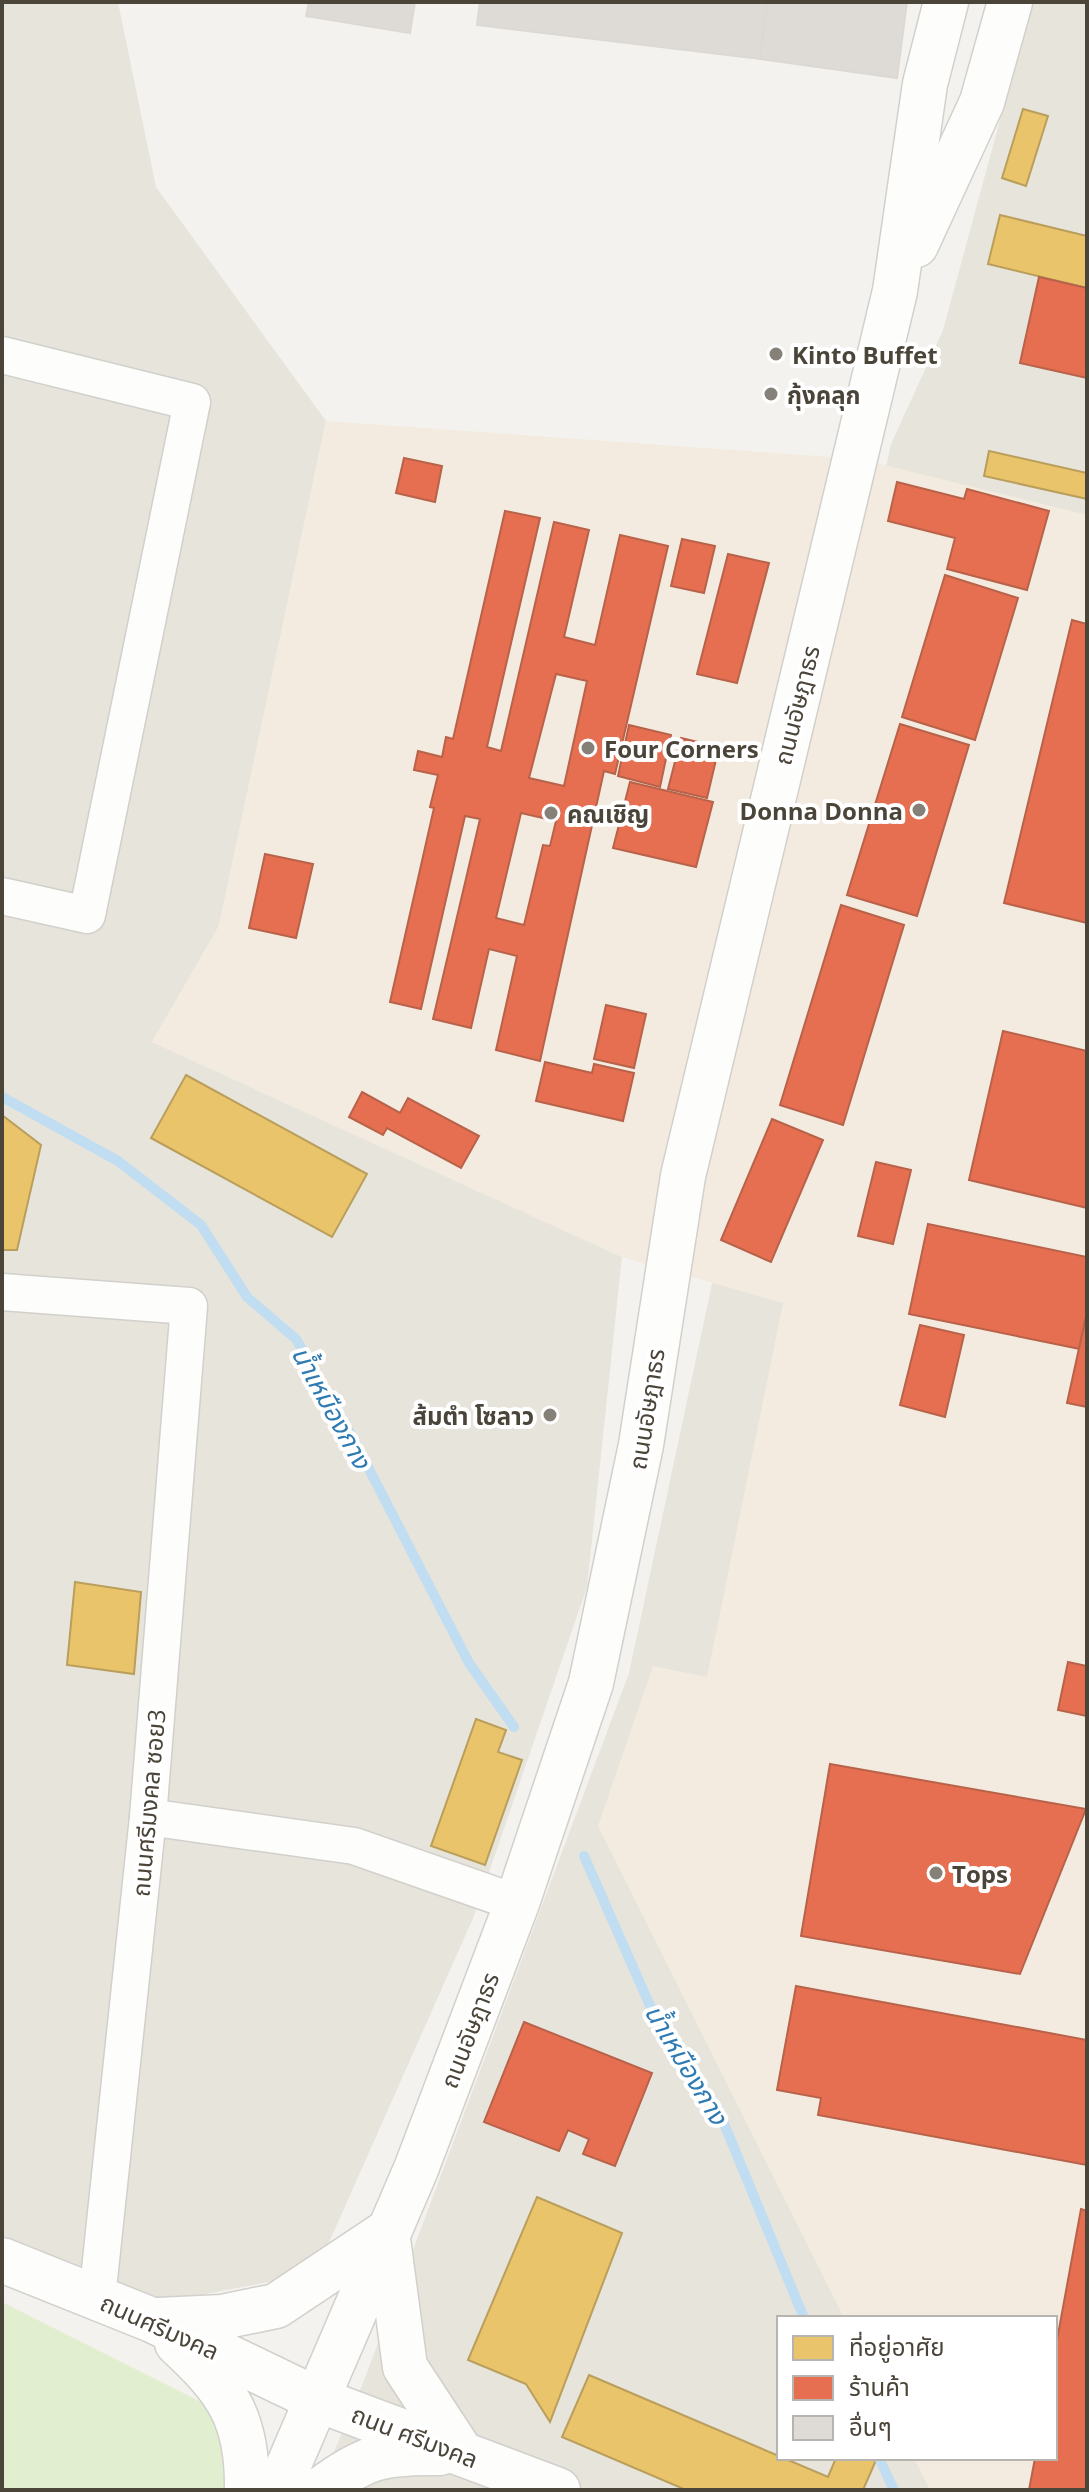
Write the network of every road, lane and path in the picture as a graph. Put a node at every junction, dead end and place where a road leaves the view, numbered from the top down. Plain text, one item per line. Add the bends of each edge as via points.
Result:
1 (946, 2) edge
2 (1010, 2) edge
3 (895, 291) junction
4 (2, 355) edge
5 (2, 896) edge
6 (2, 1292) edge
7 (148, 1817) junction
8 (517, 1903) junction
9 (387, 2232) junction
10 (2, 2260) edge
11 (97, 2298) junction
12 (152, 2320) junction
13 (316, 2399) junction
14 (462, 2454) junction
15 (247, 2490) edge
16 (278, 2490) edge
17 (320, 2490) edge
18 (558, 2490) edge

1 - 3 street, ถนนอัษฎาธร via 925,84
2 - 3 street, ถนนอัษฎาธร via 982,102
3 - 8 street, ถนนอัษฎาธร via 693,1129 641,1445 594,1668
4 - 5 street via 192,402 87,915
6 - 7 street, ถนนศรีมงคล ซอย3 via 189,1306
7 - 8 street via 354,1846
7 - 11 street, ถนนศรีมงคล ซอย3
8 - 9 street, ถนนอัษฎาธร
9 - 12 street via 276,2306 222,2317
9 - 13 street, ถนนอัษฎาธร
9 - 14 street via 405,2367
10 - 11 street, ถนนศรีมงคล
11 - 12 street, ถนนศรีมงคล
12 - 13 street, ถนนศรีมงคล
12 - 15 street via 229,2398 243,2428
13 - 14 street, ถนน ศรีมงคล
13 - 16 street, ถนนอัษฎาธร
14 - 17 street via 393,2452 352,2465
14 - 18 street, ถนน ศรีมงคล

